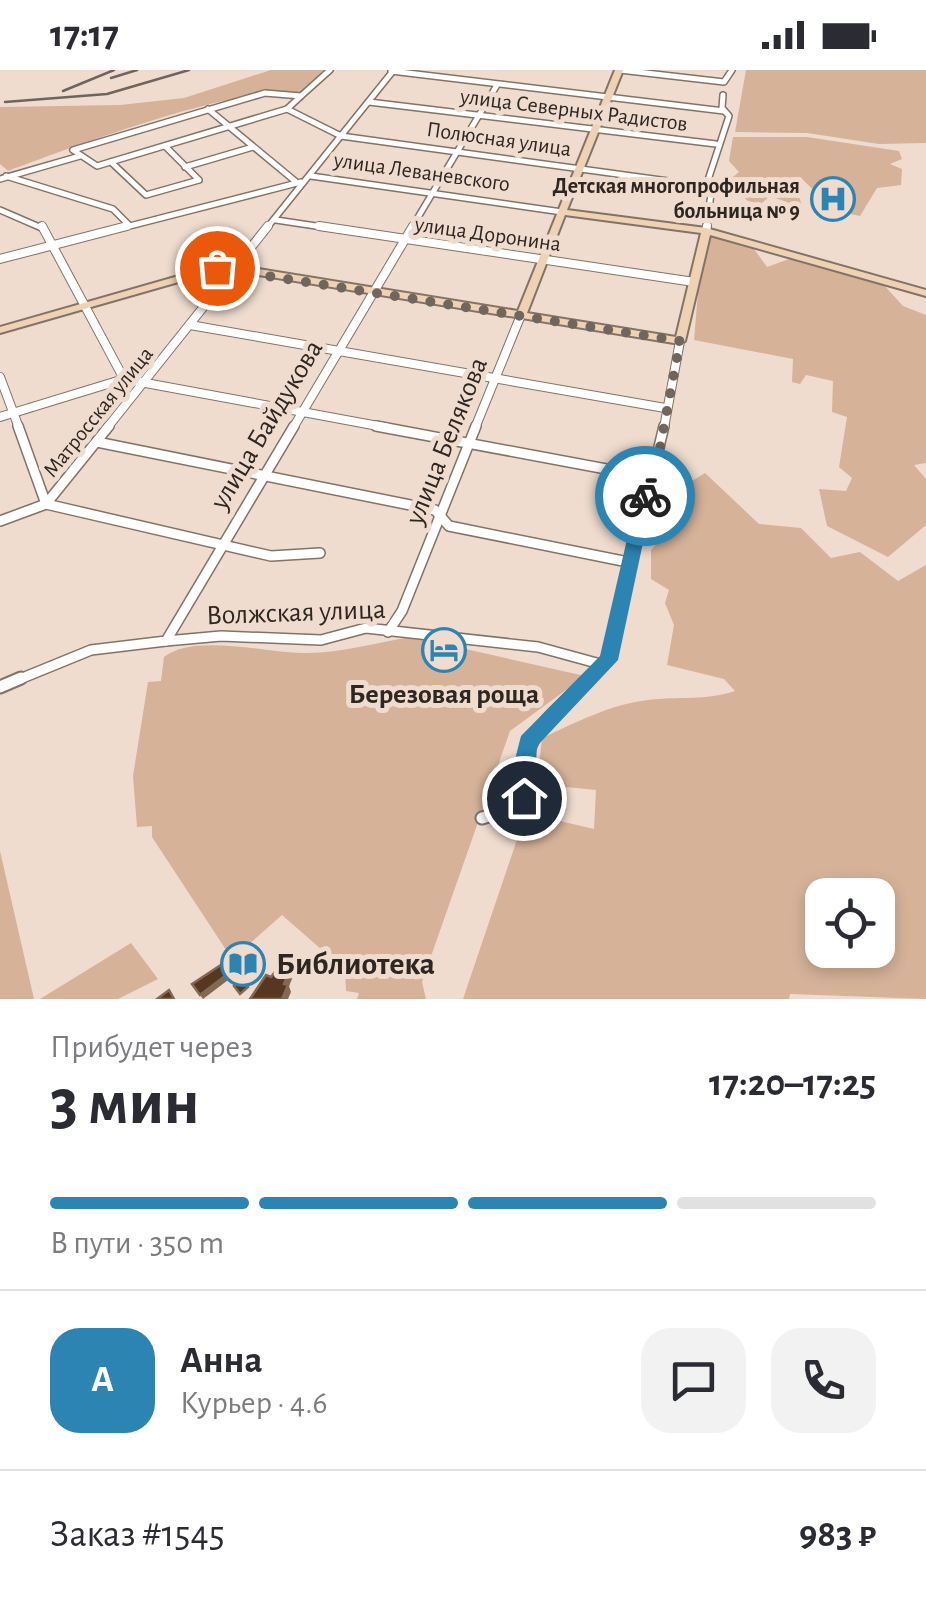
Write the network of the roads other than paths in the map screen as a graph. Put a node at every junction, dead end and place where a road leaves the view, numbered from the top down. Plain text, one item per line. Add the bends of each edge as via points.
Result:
1 (330, 70) edge
2 (619, 70) edge
3 (732, 70) edge
4 (391, 71) edge
5 (412, 72) edge
6 (497, 85) junction
7 (723, 94) dead end
8 (302, 96) junction
9 (608, 97) junction
10 (369, 102) junction
11 (208, 109) junction
12 (288, 109) junction
13 (724, 112) junction
14 (478, 116) junction
15 (228, 126) junction
16 (595, 130) junction
17 (341, 136) junction
18 (716, 144) junction
19 (165, 146) junction
20 (253, 147) junction
21 (73, 150) joint
22 (457, 152) junction
23 (80, 156) junction
24 (111, 162) junction
25 (93, 166) joint
26 (0, 167) edge
27 (186, 167) junction
28 (580, 168) junction
29 (4, 176) edge
30 (311, 176) junction
31 (298, 181) junction
32 (712, 187) junction
33 (433, 194) junction
34 (0, 210) edge
35 (562, 212) junction
36 (15, 216) junction
37 (0, 220) edge
38 (276, 220) junction
39 (128, 225) junction
40 (706, 231) junction
41 (405, 240) junction
42 (52, 246) junction
43 (544, 259) junction
44 (0, 260) edge
45 (234, 268) junction
46 (694, 282) junction
47 (373, 292) junction
48 (926, 293) edge
49 (85, 307) junction
50 (521, 315) junction
51 (190, 325) junction
52 (0, 330) edge
53 (680, 341) junction
54 (337, 352) junction
55 (0, 377) edge
56 (124, 379) junction
57 (496, 380) junction
58 (144, 382) junction
59 (665, 408) junction
60 (301, 412) junction
61 (14, 413) junction
62 (0, 418) edge
63 (97, 442) junction
64 (470, 444) junction
65 (264, 477) junction
66 (650, 477) junction
67 (46, 504) junction
68 (440, 520) junction
69 (0, 521) edge
70 (221, 545) junction
71 (320, 553) dead end
72 (628, 562) junction
73 (388, 632) junction
74 (166, 640) junction
75 (604, 665) junction
76 (0, 687) edge
77 (482, 818) dead end

1 - 8 street
2 - 3 street via 724,82
2 - 9 street, улица Белякова
4 - 5 street
4 - 10 street, Матросская улица
5 - 6 street
6 - 9 street
6 - 14 street, улица Байдукова
7 - 13 street
8 - 11 street via 272,92
8 - 12 street
9 - 13 street
9 - 16 street, улица Белякова
10 - 14 street, улица Северных Радистов
10 - 17 street, Матросская улица
11 - 15 street
11 - 21 street
12 - 15 street
12 - 17 street, Полюсная улица
13 - 18 street via 729,116
14 - 16 street, улица Северных Радистов
14 - 22 street, улица Байдукова
15 - 19 street
15 - 20 street
16 - 18 street, улица Северных Радистов
16 - 28 street, улица Белякова
17 - 22 street, Полюсная улица
17 - 30 street, Матросская улица
18 - 32 street
19 - 24 street
19 - 27 street
20 - 27 street
20 - 31 street
21 - 23 street
22 - 28 street, Полюсная улица
22 - 33 street, улица Байдукова
23 - 25 street
23 - 29 street
24 - 25 street
24 - 27 street via 146,194 199,180
26 - 29 street
28 - 32 street, Полюсная улица
28 - 35 street, улица Белякова
29 - 39 street via 113,209
30 - 31 street, Матросская улица
30 - 33 street, улица Леваневского
31 - 38 street, Матросская улица
31 - 39 street
32 - 40 street
33 - 35 street, улица Леваневского
33 - 41 street, улица Байдукова
34 - 36 street
35 - 40 street, улица Леваневского
35 - 43 street, улица Белякова
36 - 37 street
36 - 42 street via 38,222
38 - 41 street, улица Доронина
38 - 45 street, Матросская улица
39 - 42 street
40 - 46 street
40 - 48 street, улица Леваневского
41 - 43 street, улица Доронина
41 - 47 street, улица Байдукова
42 - 44 street
42 - 49 street
43 - 46 street, улица Доронина
43 - 50 street, улица Белякова
45 - 47 street
45 - 49 street
45 - 51 street, Матросская улица
46 - 53 street
47 - 50 street
47 - 54 street, улица Байдукова
49 - 52 street
49 - 56 street
50 - 53 street
50 - 57 street, улица Белякова
51 - 54 street
51 - 58 street, Матросская улица
53 - 59 street
54 - 57 street
54 - 60 street, улица Байдукова
55 - 61 street
56 - 58 street
56 - 61 street
57 - 59 street
57 - 64 street, улица Белякова
58 - 60 street
58 - 63 street, Матросская улица
59 - 66 street
60 - 64 street
60 - 65 street, улица Байдукова
61 - 62 street
61 - 67 street
63 - 65 street
63 - 67 street, Матросская улица
64 - 66 street
64 - 68 street, улица Белякова
65 - 68 street via 435,510
65 - 70 street, улица Байдукова
66 - 72 street
67 - 69 street, Матросская улица
67 - 70 street, Волжская улица
68 - 72 street
68 - 73 street, улица Белякова
70 - 71 street, Волжская улица via 271,556
70 - 74 street, улица Байдукова
72 - 75 street
73 - 74 street, Волжская улица via 366,628 321,640
73 - 75 street, Волжская улица via 538,647
74 - 76 street via 91,650
75 - 77 street via 528,742 524,798

